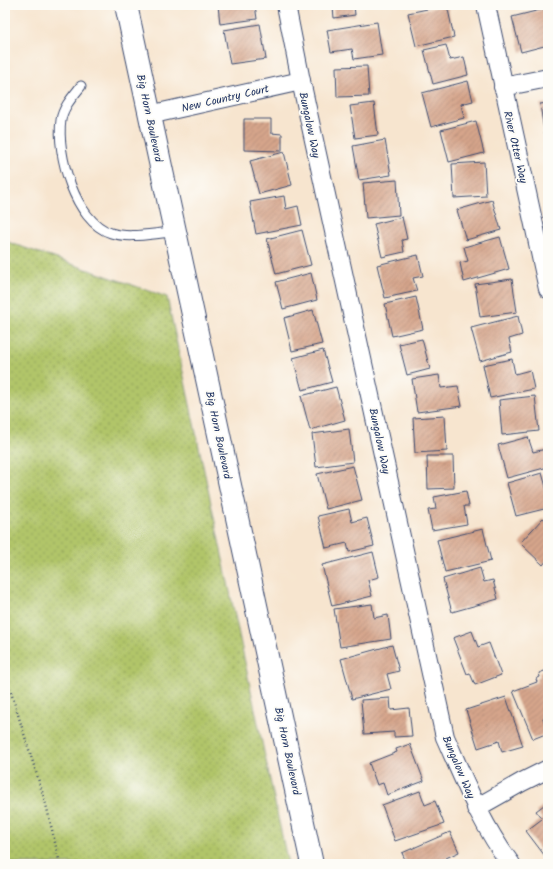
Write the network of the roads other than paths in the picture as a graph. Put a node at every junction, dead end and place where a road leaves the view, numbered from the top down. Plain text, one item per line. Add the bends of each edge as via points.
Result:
1 (126, 5) edge
2 (286, 5) edge
3 (486, 5) edge
4 (548, 78) edge
5 (301, 81) junction
6 (81, 86) dead end
7 (503, 87) junction
8 (149, 115) junction
9 (175, 232) junction
10 (548, 289) edge
11 (548, 769) edge
12 (476, 808) junction
13 (312, 864) edge
14 (511, 864) edge

1 - 8 main road, Big Horn Boulevard
2 - 5 street, Bungalow Way
3 - 7 street, River Otter Way
4 - 7 street
5 - 8 street, New Country Court
5 - 12 street, Bungalow Way via 445,737
6 - 9 lane via 69,101 61,119 62,151 68,177 80,206 97,227 110,233 125,236
7 - 10 street, River Otter Way
8 - 9 main road, Big Horn Boulevard
9 - 13 main road, Big Horn Boulevard
11 - 12 street
12 - 14 street, Bungalow Way via 493,840

